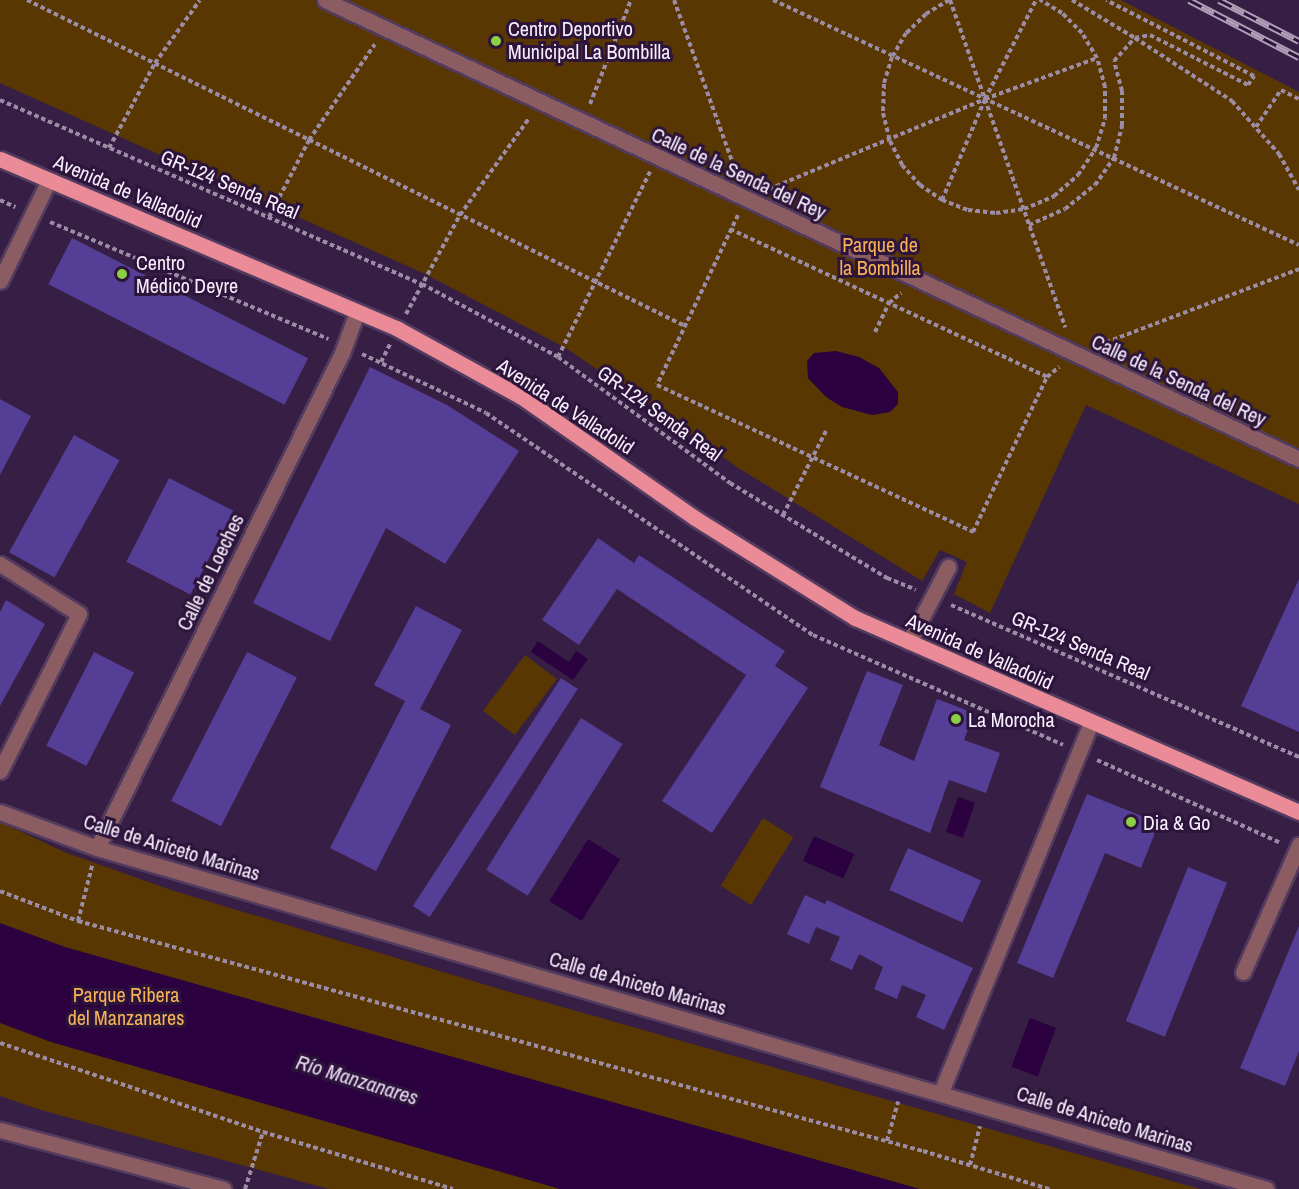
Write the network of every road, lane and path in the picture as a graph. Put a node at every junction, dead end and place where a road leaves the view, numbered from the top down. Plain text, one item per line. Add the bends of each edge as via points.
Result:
1 (27, 0) edge
2 (200, 0) edge
3 (325, 0) edge
4 (631, 0) edge
5 (674, 0) edge
6 (773, 0) edge
7 (949, 0) edge
8 (1038, 0) edge
9 (1072, 0) edge
10 (1106, 0) edge
11 (386, 29) junction
12 (1135, 38) junction
13 (892, 57) junction
14 (1097, 58) junction
15 (155, 63) junction
16 (985, 99) junction
17 (1299, 99) edge
18 (0, 100) edge
19 (540, 102) junction
20 (583, 122) junction
21 (1256, 127) junction
22 (309, 140) junction
23 (890, 141) junction
24 (109, 148) junction
25 (1096, 148) junction
26 (657, 158) junction
27 (1114, 158) junction
28 (0, 159) edge
29 (49, 180) junction
30 (1299, 190) edge
31 (746, 199) junction
32 (942, 200) junction
33 (0, 201) edge
34 (1024, 209) junction
35 (32, 214) junction
36 (460, 215) junction
37 (269, 217) junction
38 (1029, 225) junction
39 (730, 229) junction
40 (1299, 245) edge
41 (1299, 269) edge
42 (918, 279) junction
43 (0, 281) edge
44 (596, 282) junction
45 (422, 284) junction
46 (889, 303) junction
47 (357, 312) junction
48 (685, 326) junction
49 (398, 329) junction
50 (875, 332) dead end
51 (345, 345) junction
52 (1075, 354) junction
53 (558, 357) junction
54 (1047, 377) junction
55 (827, 429) dead end
56 (813, 457) junction
57 (1299, 459) edge
58 (783, 515) junction
59 (0, 564) edge
60 (948, 567) dead end
61 (932, 597) junction
62 (909, 642) junction
63 (1091, 723) junction
64 (1079, 752) junction
65 (1299, 757) edge
66 (0, 771) edge
67 (0, 812) edge
68 (1299, 812) edge
69 (97, 848) junction
70 (1298, 848) edge
71 (0, 891) edge
72 (78, 921) junction
73 (1243, 972) dead end
74 (0, 1043) edge
75 (905, 1082) junction
76 (941, 1092) junction
77 (986, 1105) junction
78 (0, 1130) edge
79 (263, 1132) junction
80 (887, 1141) junction
81 (970, 1165) junction
82 (223, 1189) edge
83 (245, 1189) edge
84 (453, 1189) edge
85 (1049, 1189) edge
86 (1266, 1189) edge

1 - 15 path
2 - 15 path
3 - 11 street, Calle de la Senda del Rey
4 - 20 path
5 - 31 path
6 - 13 path
7 - 13 path via 919,20
7 - 16 path
8 - 14 path via 1062,13 1082,33
8 - 16 path
9 - 12 path
10 - 12 path via 1254,76 1248,85 1150,35
11 - 19 street, Calle de la Senda del Rey
11 - 22 path
12 - 21 path via 1232,101
12 - 27 path via 1114,61 1122,91 1122,125
13 - 16 path
13 - 23 path via 884,84 883,113
14 - 16 path
14 - 25 path via 1105,87 1105,118
15 - 22 path
15 - 24 path
16 - 23 path
16 - 25 path
16 - 32 path
16 - 34 path
17 - 21 path via 1281,90
18 - 24 path, GR-124 Senda Real
19 - 20 street, Calle de la Senda del Rey
19 - 36 path
20 - 26 street, Calle de la Senda del Rey
21 - 30 path via 1279,154
22 - 36 path
22 - 37 path
23 - 31 path
23 - 32 path via 902,165 920,185
24 - 37 path, GR-124 Senda Real
25 - 27 path
25 - 34 path via 1078,175 1054,196
26 - 31 street, Calle de la Senda del Rey
26 - 44 path
27 - 38 path via 1095,185 1065,209
27 - 40 path
28 - 29 main road, Avenida de Valladolid
29 - 35 street
29 - 47 main road, Avenida de Valladolid
31 - 39 path
31 - 42 street, Calle de la Senda del Rey
32 - 34 path via 968,210 996,213
33 - 35 path
34 - 38 path
35 - 43 street
35 - 51 path
36 - 44 path
36 - 45 path
37 - 45 path, GR-124 Senda Real
38 - 52 path
39 - 46 path
39 - 48 path
41 - 52 path
42 - 46 path
42 - 52 street, Calle de la Senda del Rey
44 - 48 path
44 - 53 path
45 - 49 path
45 - 53 path, GR-124 Senda Real
46 - 50 path
46 - 54 path
47 - 49 main road, Avenida de Valladolid
47 - 51 street, Calle de Loeches
48 - 56 path via 657,385
49 - 62 main road, Avenida de Valladolid via 520,396 694,518 845,612
51 - 64 path via 486,413 813,634
51 - 69 street, Calle de Loeches
52 - 54 path
52 - 57 street, Calle de la Senda del Rey
53 - 58 path, GR-124 Senda Real via 730,483
54 - 56 path via 974,532
55 - 56 path
56 - 58 path
58 - 61 path, GR-124 Senda Real via 887,578
59 - 66 street via 79,614
60 - 61 street
61 - 62 street
61 - 65 path, GR-124 Senda Real
62 - 63 main road, Avenida de Valladolid
63 - 64 street
63 - 68 main road, Avenida de Valladolid
64 - 70 path
64 - 76 street
67 - 69 street, Calle de Aniceto Marinas
69 - 72 path
69 - 75 street, Calle de Aniceto Marinas
70 - 73 street
71 - 72 path
72 - 80 path
74 - 79 path
75 - 76 street, Calle de Aniceto Marinas
75 - 80 path
76 - 77 street, Calle de Aniceto Marinas
77 - 81 path
77 - 86 street, Calle de Aniceto Marinas
78 - 82 street
79 - 83 path
79 - 84 path
80 - 81 path
81 - 85 path

